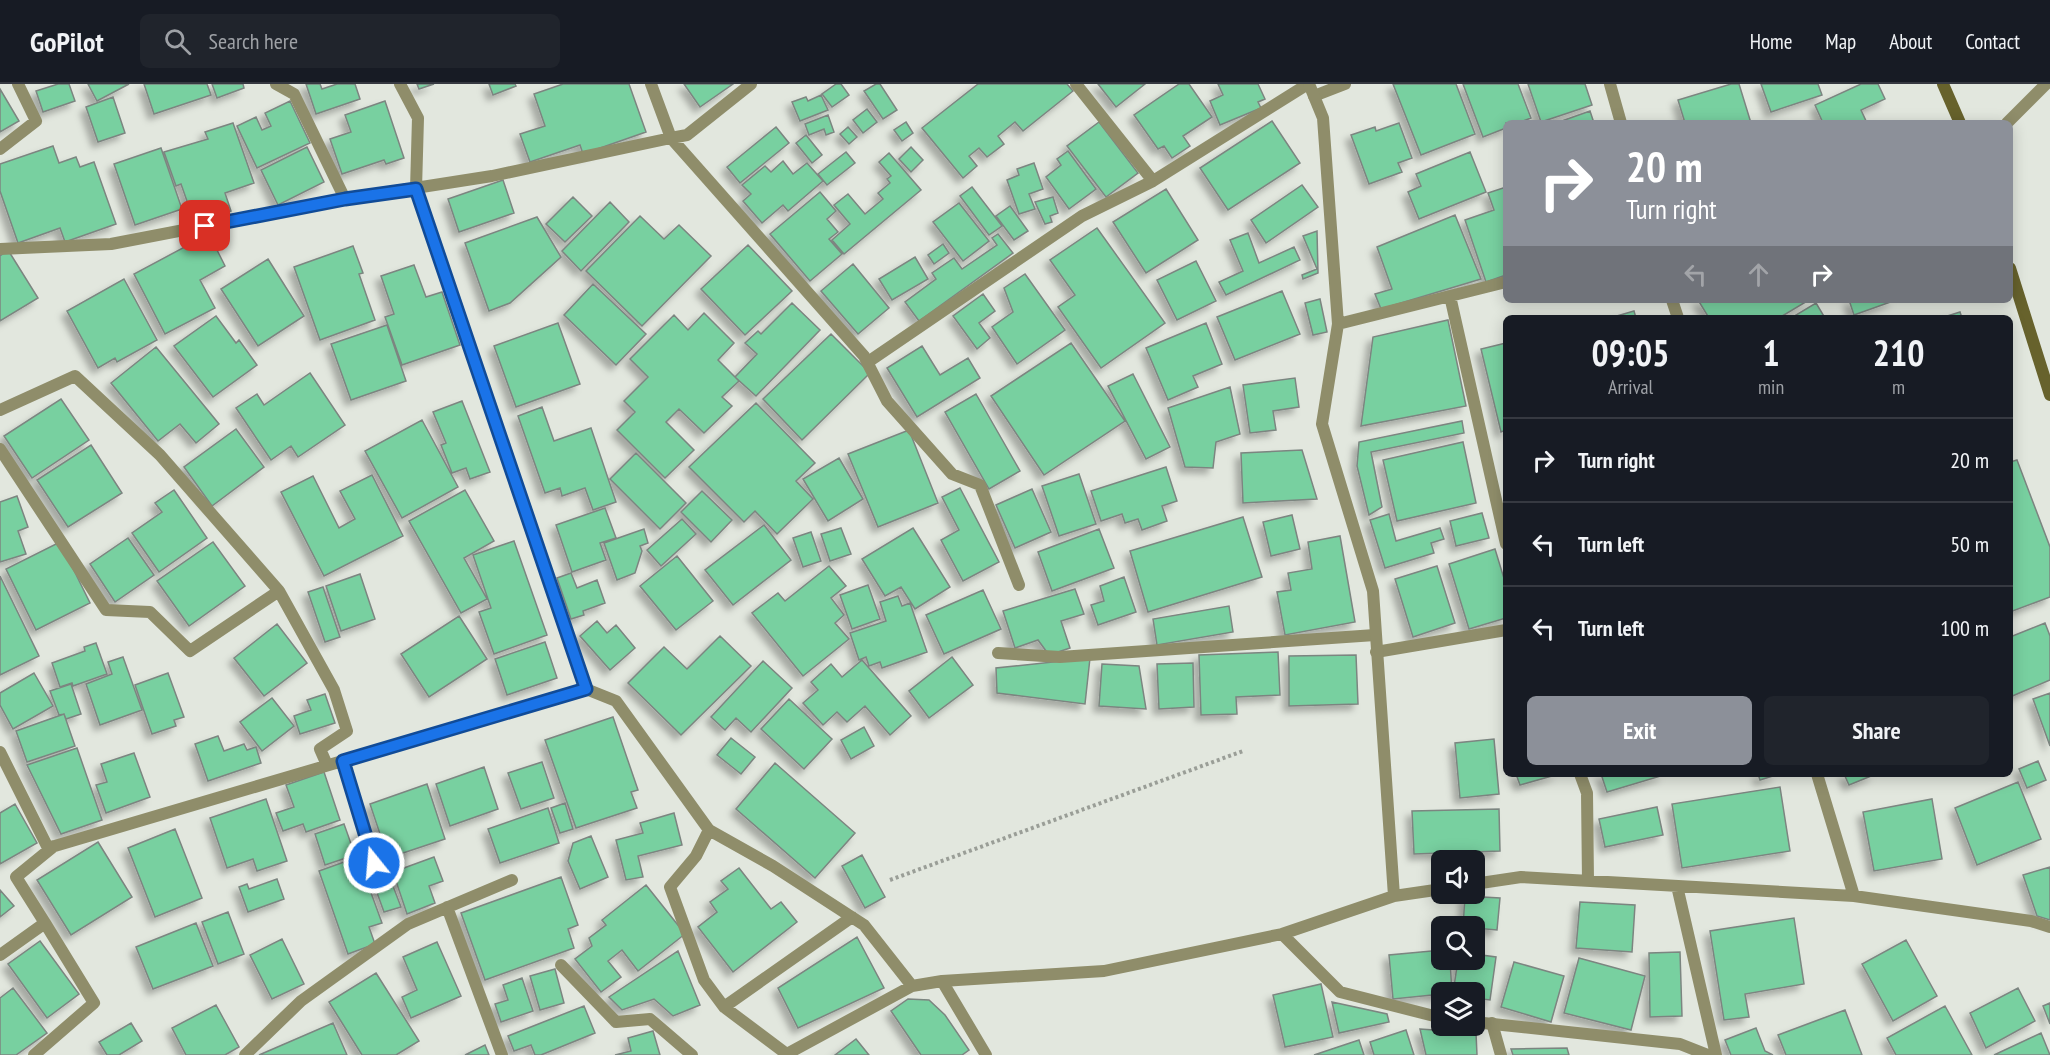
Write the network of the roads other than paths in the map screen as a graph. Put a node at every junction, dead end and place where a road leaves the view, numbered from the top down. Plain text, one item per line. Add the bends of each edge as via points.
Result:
1 (18, 84) edge
2 (276, 84) edge
3 (400, 84) edge
4 (651, 84) edge
5 (751, 84) edge
6 (1076, 84) edge
7 (1345, 84) edge
8 (1610, 84) edge
9 (1943, 84) edge
10 (2046, 84) edge
11 (1310, 88) edge
12 (1620, 120) edge
13 (1959, 120) edge
14 (2010, 120) edge
15 (671, 138) junction
16 (0, 149) edge
17 (1153, 181) junction
18 (416, 189) junction
19 (345, 199) junction
20 (0, 249) edge
21 (2013, 278) edge
22 (1503, 283) edge
23 (1450, 296) junction
24 (1338, 324) junction
25 (868, 362) junction
26 (2050, 396) edge
27 (0, 410) edge
28 (0, 450) edge
29 (1503, 531) edge
30 (1019, 585) dead end
31 (279, 591) junction
32 (1503, 631) edge
33 (1375, 635) junction
34 (1376, 652) junction
35 (998, 653) dead end
36 (586, 689) junction
37 (0, 752) edge
38 (343, 761) junction
39 (327, 765) junction
40 (1581, 777) edge
41 (1818, 777) edge
42 (709, 830) junction
43 (54, 846) junction
44 (374, 863) dead end
45 (512, 880) dead end
46 (1588, 881) junction
47 (1485, 882) edge
48 (1677, 886) junction
49 (1431, 891) edge
50 (1394, 896) junction
51 (1854, 896) junction
52 (447, 907) junction
53 (852, 917) junction
54 (45, 923) junction
55 (2050, 927) edge
56 (1282, 934) junction
57 (0, 954) edge
58 (561, 965) dead end
59 (942, 981) junction
60 (912, 986) junction
61 (724, 1007) junction
62 (1431, 1015) edge
63 (1485, 1023) edge
64 (1491, 1023) junction
65 (787, 1054) edge
66 (34, 1055) edge
67 (244, 1055) edge
68 (502, 1055) edge
69 (692, 1055) edge
70 (986, 1055) edge
71 (1501, 1055) edge
72 (1708, 1055) edge
73 (1716, 1055) edge

1 - 16 street via 36,121
2 - 19 street via 294,94
3 - 18 street via 418,118
4 - 15 street
5 - 15 street via 687,135
6 - 17 street
7 - 11 street
8 - 12 street
9 - 13 street
10 - 14 street
11 - 17 street
11 - 24 street via 1323,118
15 - 18 street
15 - 25 street
17 - 25 street via 1082,216
18 - 19 street
18 - 36 street
19 - 20 street via 111,244
21 - 26 street
22 - 23 street
23 - 24 street
23 - 29 street
24 - 33 street via 1322,424 1373,591
25 - 30 street via 887,401 952,474 980,485
27 - 31 street via 75,376 159,455
28 - 31 street via 106,610 150,612 190,651
31 - 39 street via 334,690 347,731 321,749
32 - 34 street
33 - 34 street
33 - 35 street via 1060,657
34 - 50 street
36 - 38 street
36 - 42 street via 616,702
37 - 43 street via 48,848
38 - 39 street
38 - 44 street
39 - 43 street
40 - 46 street via 1587,793
41 - 51 street
42 - 53 street
42 - 61 street via 696,856 670,887 704,980
43 - 54 street via 16,877
45 - 52 street
46 - 47 street via 1521,877
46 - 48 street
48 - 51 street
48 - 73 street
49 - 50 street
50 - 56 street
51 - 55 street
52 - 67 street via 408,924 311,994
52 - 68 street
53 - 60 street via 864,925
53 - 61 street
54 - 57 street
54 - 66 street via 94,1003
56 - 59 street via 1104,970
56 - 62 street via 1340,992
58 - 69 street via 616,1022 650,1019
59 - 60 street
59 - 70 street
60 - 65 street
61 - 65 street
63 - 64 street
64 - 71 street
64 - 72 street via 1680,1044

